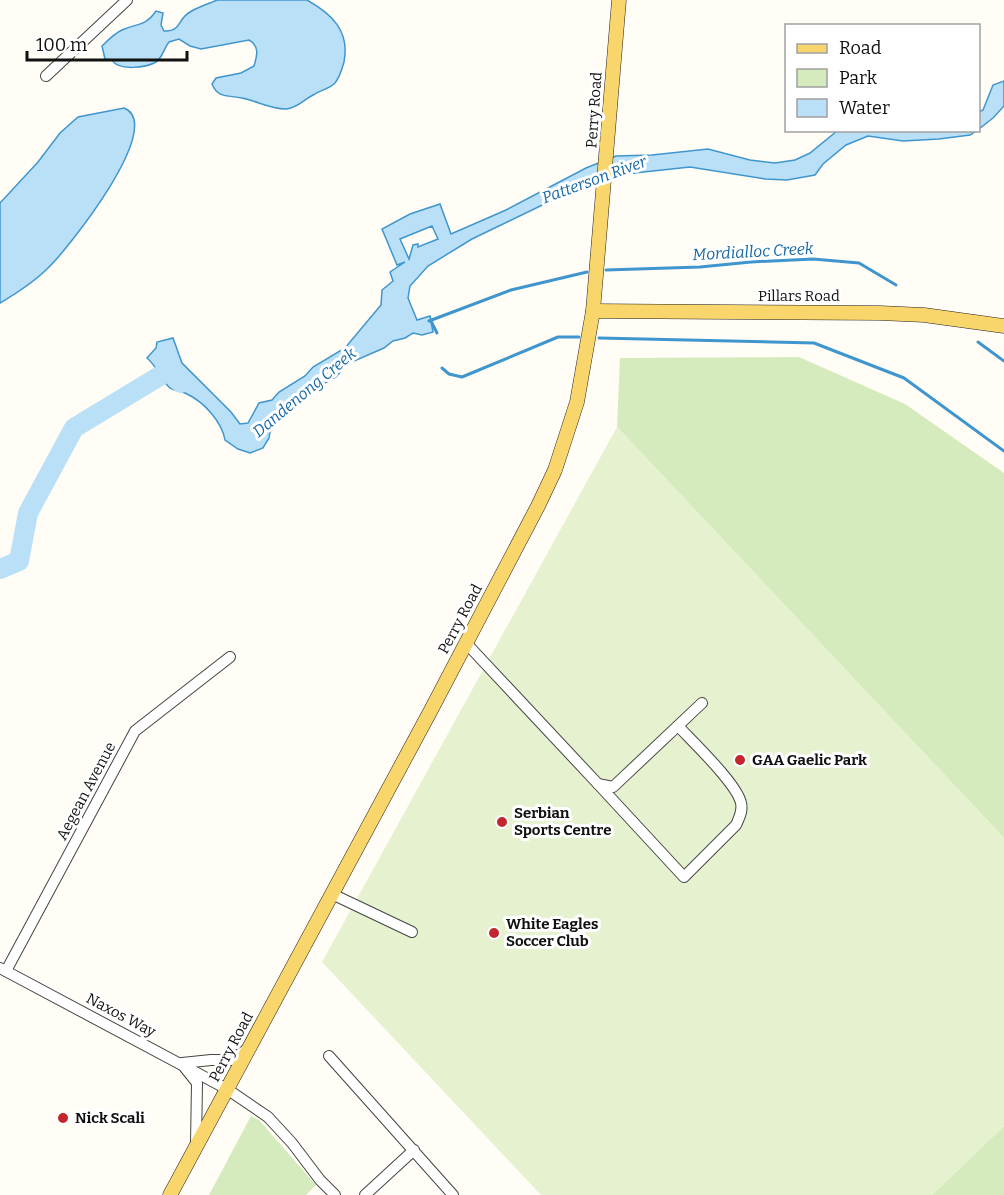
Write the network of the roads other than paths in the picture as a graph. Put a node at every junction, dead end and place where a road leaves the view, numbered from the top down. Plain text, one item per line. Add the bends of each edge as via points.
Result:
1 (127, 0) edge
2 (618, 2) edge
3 (46, 76) dead end
4 (593, 311) junction
5 (1004, 326) edge
6 (466, 643) junction
7 (230, 657) dead end
8 (702, 703) dead end
9 (678, 726) junction
10 (598, 784) junction
11 (332, 894) junction
12 (412, 932) dead end
13 (3, 970) edge
14 (249, 1048) junction
15 (329, 1056) dead end
16 (181, 1064) junction
17 (227, 1089) junction
18 (196, 1147) junction
19 (414, 1150) junction
20 (170, 1195) edge
21 (335, 1195) edge
22 (364, 1195) edge
23 (453, 1195) edge

1 - 3 street
2 - 4 main road, Perry Road
4 - 5 main road, Pillars Road via 880,313
4 - 6 main road, Perry Road via 577,402 555,470
6 - 10 street
6 - 11 main road, Perry Road
7 - 13 street, Aegean Avenue via 135,731
8 - 9 street
9 - 10 street via 613,787
9 - 10 street via 735,789 741,803 736,825 684,877
11 - 12 street
11 - 14 main road, Perry Road
13 - 16 street, Naxos Way
14 - 16 street via 231,1060
14 - 17 main road, Perry Road
15 - 19 street
16 - 17 street, Naxos Way
16 - 18 street via 197,1083
17 - 18 main road, Perry Road
17 - 21 street, Naxos Way via 268,1118
18 - 20 main road, Perry Road
19 - 22 street
19 - 23 street

